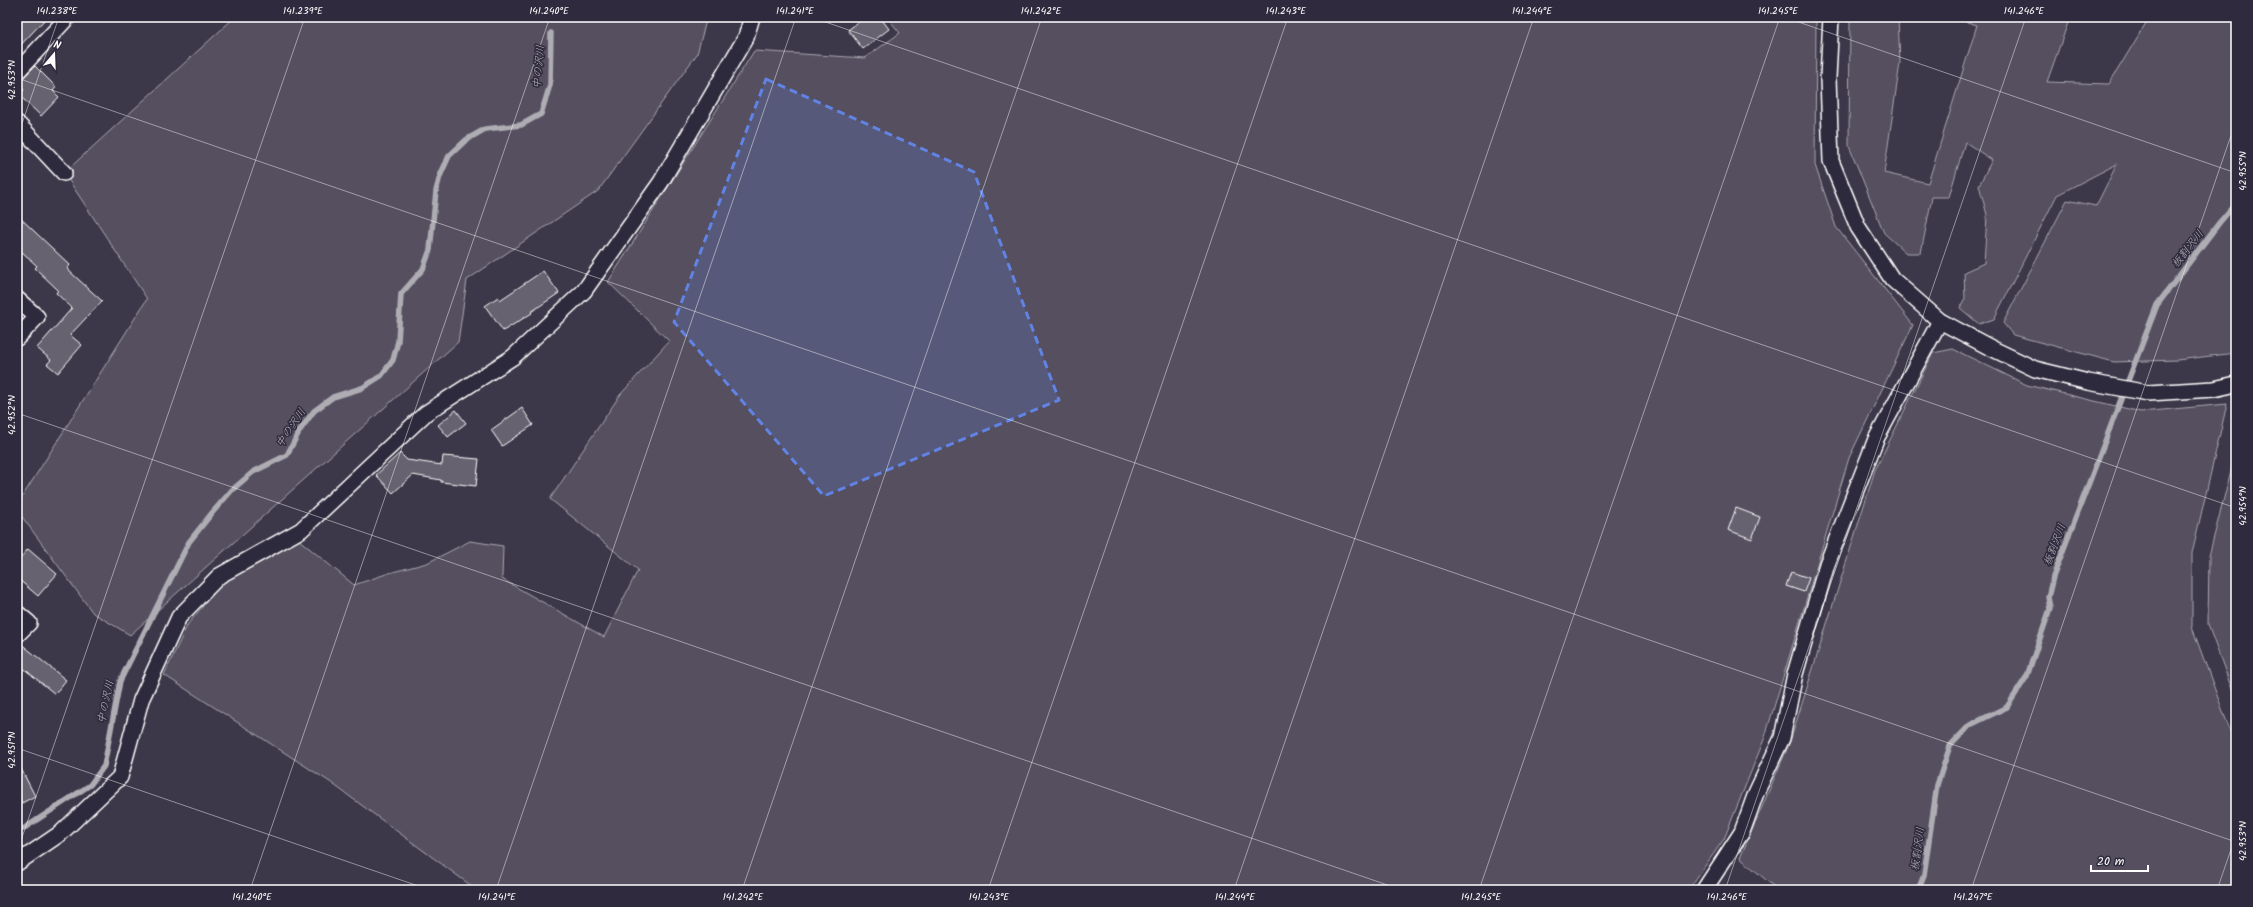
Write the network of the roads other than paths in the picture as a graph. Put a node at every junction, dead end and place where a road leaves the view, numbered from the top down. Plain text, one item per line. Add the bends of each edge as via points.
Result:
1 (68, 17) edge
2 (752, 17) edge
3 (1831, 17) edge
4 (17, 72) edge
5 (17, 122) edge
6 (64, 173) dead end
7 (17, 299) edge
8 (1940, 321) junction
9 (17, 338) edge
10 (2236, 384) edge
11 (17, 613) edge
12 (17, 635) edge
13 (17, 864) edge
14 (1704, 890) edge

1 - 4 street
2 - 13 street via 746,37 661,182 584,291 513,357 426,413 302,530 219,576 179,617 141,700 120,777 61,833
3 - 8 street via 1828,78 1831,161 1858,227 1892,279
5 - 6 street
7 - 9 street via 37,317
8 - 10 street via 2034,368 2088,382 2148,393 2214,389
8 - 14 street via 1876,439 1827,564 1795,674 1782,738 1756,793 1742,832
11 - 12 street via 29,623

